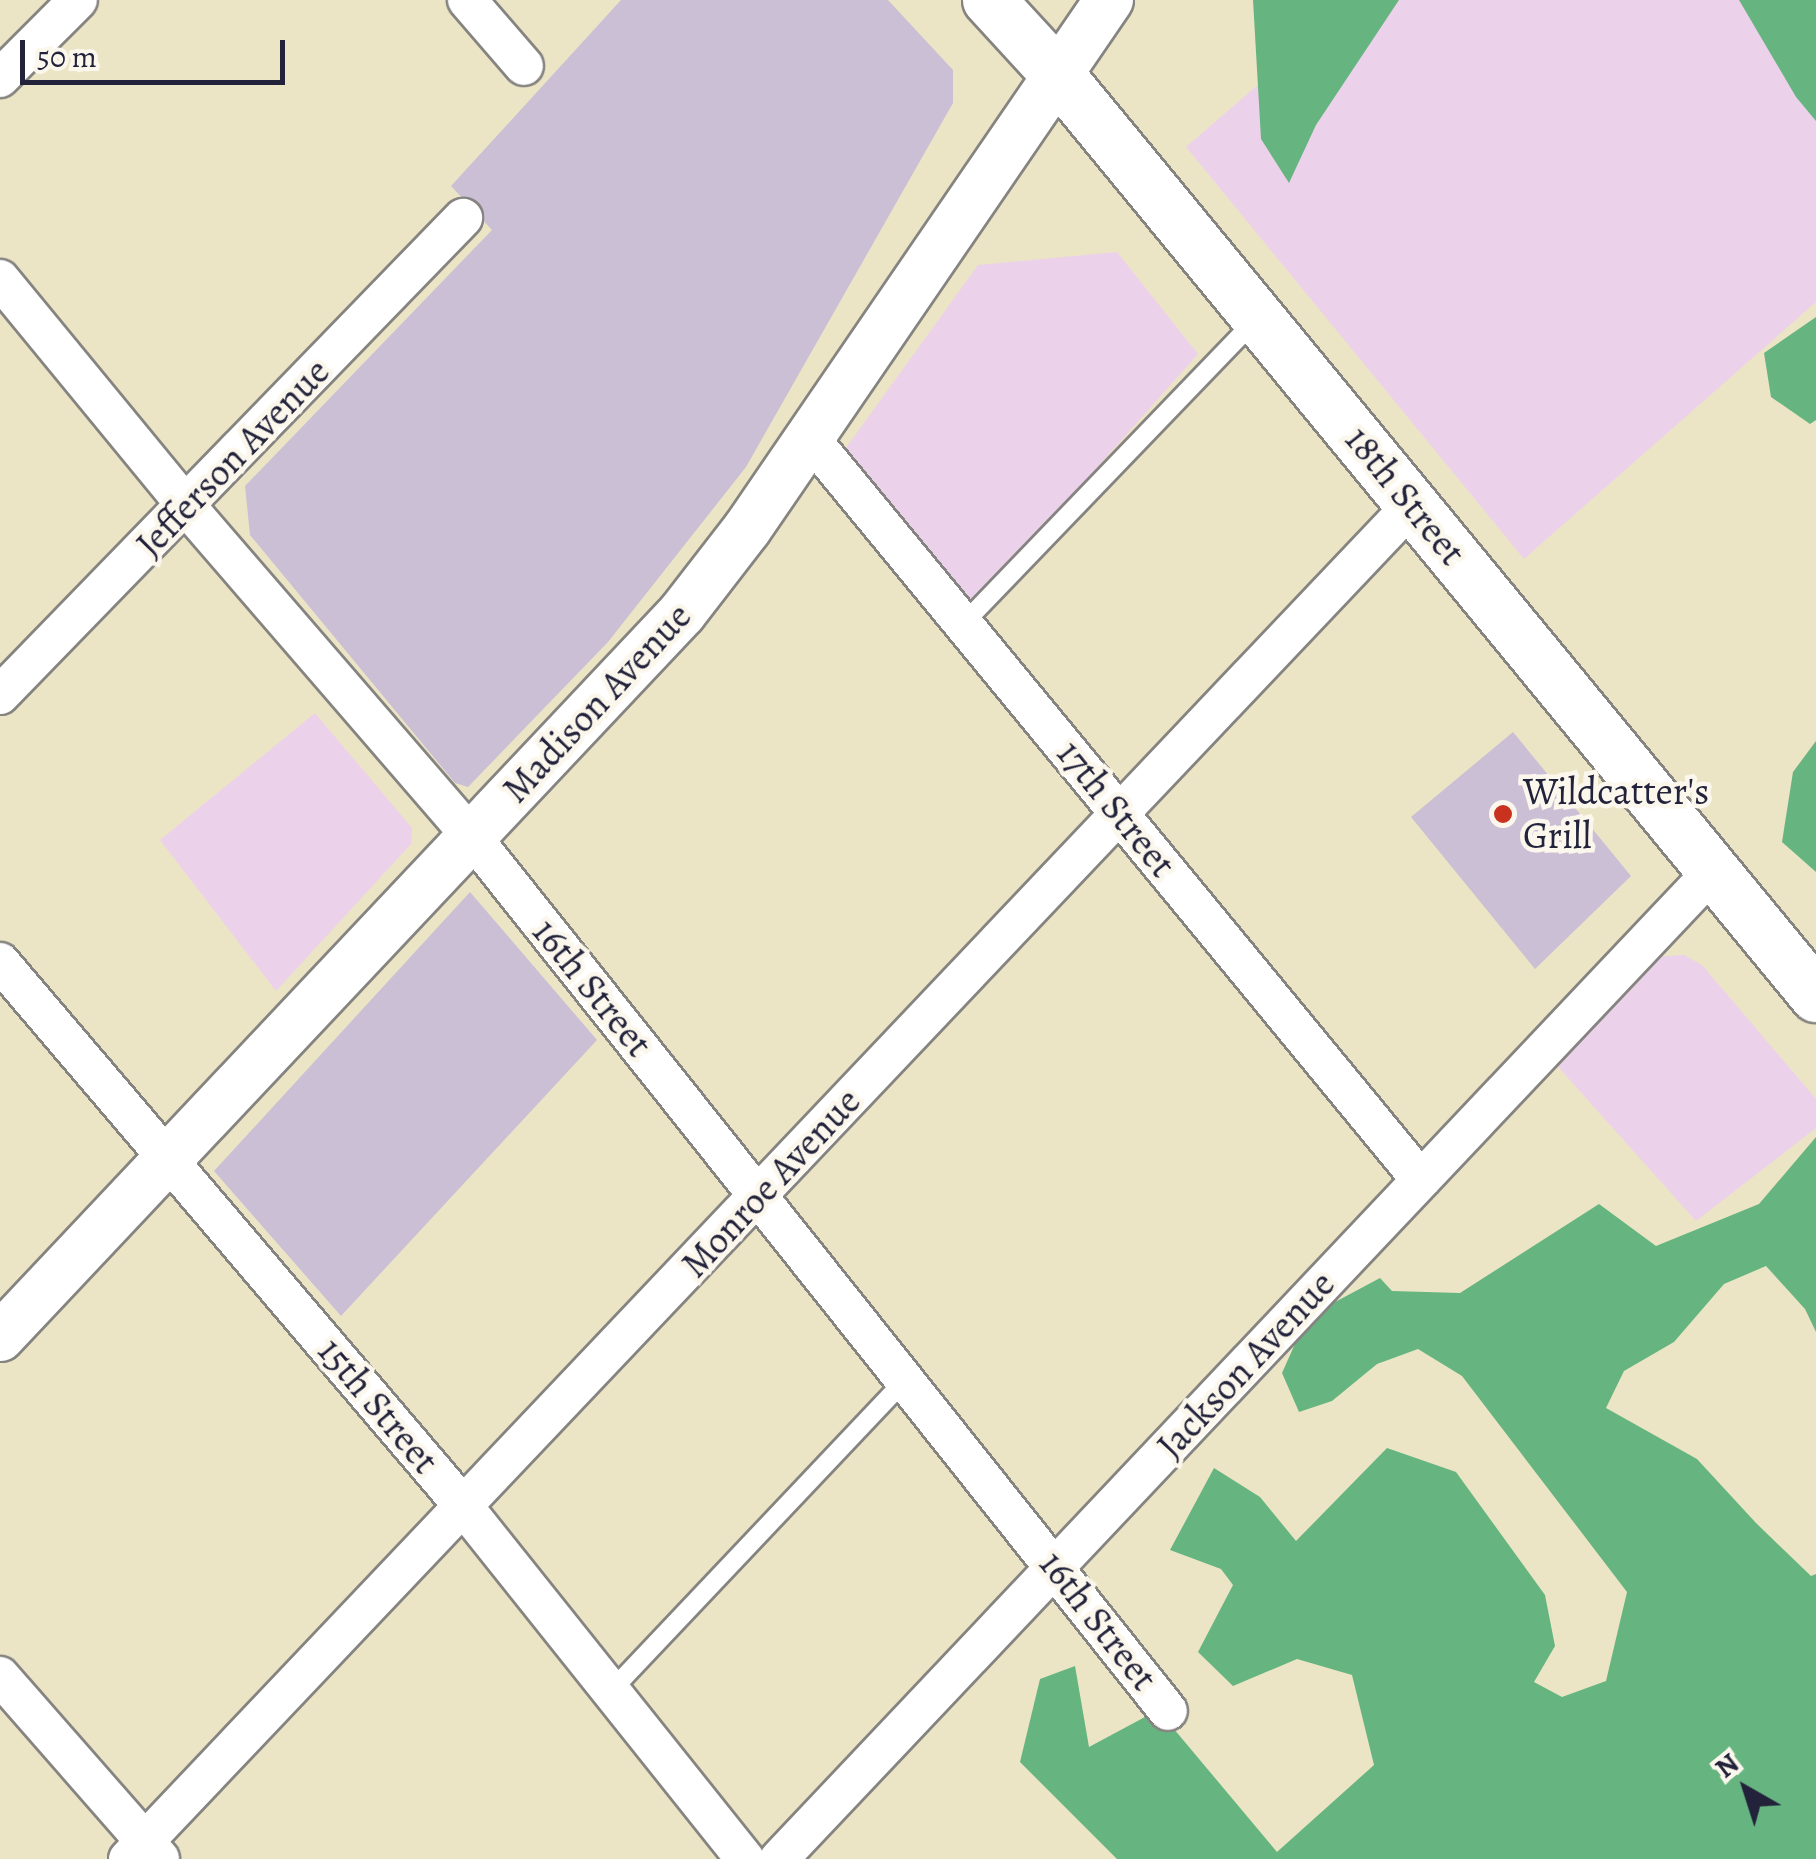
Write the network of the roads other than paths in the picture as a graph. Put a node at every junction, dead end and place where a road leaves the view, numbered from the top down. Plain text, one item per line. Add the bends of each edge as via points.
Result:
1 (78, 0) edge
2 (467, 0) edge
3 (989, 0) edge
4 (1109, 0) edge
5 (524, 66) dead end
6 (1058, 75) junction
7 (0, 78) edge
8 (463, 218) dead end
9 (0, 279) edge
10 (1258, 318) junction
11 (810, 438) junction
12 (1412, 504) junction
13 (186, 507) junction
14 (964, 624) junction
15 (0, 695) edge
16 (1120, 814) junction
17 (472, 838) junction
18 (1713, 871) junction
19 (0, 962) edge
20 (1816, 996) edge
21 (167, 1160) junction
22 (1420, 1180) junction
23 (759, 1196) junction
24 (0, 1337) edge
25 (906, 1380) junction
26 (464, 1507) junction
27 (1056, 1567) junction
28 (0, 1676) edge
29 (610, 1690) junction
30 (1168, 1710) dead end
31 (144, 1853) edge
32 (745, 1859) edge
33 (779, 1859) edge

1 - 7 street
2 - 5 street
3 - 6 main road, 18th Street
4 - 6 street, Madison Avenue
6 - 10 main road, 18th Street
6 - 11 street, Madison Avenue
8 - 13 street, Jefferson Avenue
9 - 13 street, 16th Street
10 - 12 main road, 18th Street
10 - 14 lane
11 - 14 street, 17th Street
11 - 17 street, Madison Avenue via 682,613
12 - 16 street, Monroe Avenue
12 - 18 main road, 18th Street
13 - 15 street, Jefferson Avenue
13 - 17 street, 16th Street
14 - 16 street, 17th Street
16 - 22 street, 17th Street
16 - 23 street, Monroe Avenue
17 - 21 street, Madison Avenue
17 - 23 street, 16th Street
18 - 20 main road, 18th Street
18 - 22 street, Jackson Avenue
19 - 21 street, 15th Street
21 - 24 street, Madison Avenue
21 - 26 street, 15th Street
22 - 27 street, Jackson Avenue
23 - 25 street, 16th Street
23 - 26 street, Monroe Avenue
25 - 27 street, 16th Street
25 - 29 lane
26 - 29 street, 15th Street
26 - 31 street, Monroe Avenue
27 - 30 street, 16th Street
27 - 33 street, Jackson Avenue
28 - 31 street
29 - 32 street, 15th Street

